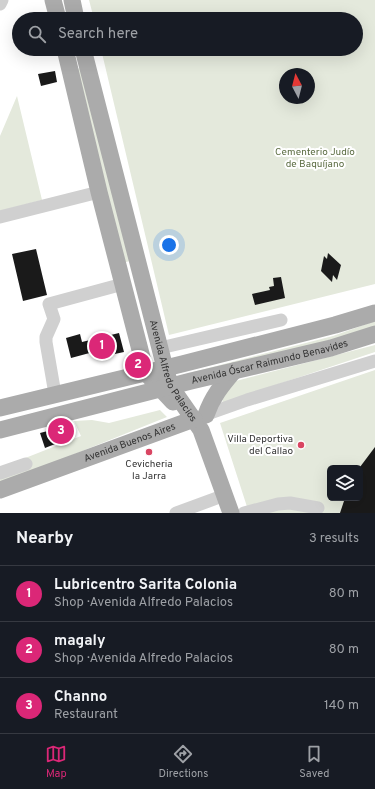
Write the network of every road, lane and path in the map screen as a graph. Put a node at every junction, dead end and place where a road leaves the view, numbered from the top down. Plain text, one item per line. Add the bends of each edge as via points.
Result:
1 (2, 0) edge
2 (54, 0) edge
3 (72, 0) edge
4 (0, 4) edge
5 (57, 12) edge
6 (75, 12) edge
7 (67, 56) edge
8 (86, 56) edge
9 (99, 192) junction
10 (0, 217) edge
11 (141, 272) junction
12 (122, 280) junction
13 (375, 313) edge
14 (281, 320) dead end
15 (375, 334) edge
16 (160, 348) junction
17 (375, 361) edge
18 (165, 368) junction
19 (234, 371) junction
20 (146, 373) junction
21 (167, 388) junction
22 (55, 394) junction
23 (0, 408) edge
24 (200, 417) junction
25 (0, 430) edge
26 (26, 464) dead end
27 (0, 473) edge
28 (0, 490) edge
29 (225, 495) junction
30 (318, 508) dead end
31 (176, 513) edge
32 (231, 513) edge
33 (244, 513) edge

1 - 4 street
2 - 5 main road
3 - 6 main road
7 - 9 main road, Avenida Alfredo Palacios
8 - 11 main road, Avenida Alfredo Palacios
9 - 10 street
9 - 12 main road, Avenida Alfredo Palacios
11 - 12 main road
11 - 16 main road, Avenida Alfredo Palacios
12 - 20 main road, Avenida Alfredo Palacios
12 - 22 street via 49,304 54,319 46,342
13 - 18 main road, Avenida Óscar Raimundo Benavides
14 - 16 street
15 - 19 main road, Avenida Óscar Raimundo Benavides via 331,348
16 - 18 main road, Avenida Alfredo Palacios
17 - 24 street, Avenida Buenos Aires
18 - 20 main road, Avenida Óscar Raimundo Benavides
18 - 21 main road, Avenida Alfredo Palacios
19 - 21 main road, Avenida Óscar Raimundo Benavides
19 - 24 main road
20 - 21 main road, Avenida Alfredo Palacios
20 - 22 main road, Avenida Óscar Raimundo Benavides
21 - 24 main road, Avenida Alfredo Palacios
21 - 25 main road, Avenida Óscar Raimundo Benavides
22 - 23 main road, Avenida Óscar Raimundo Benavides
24 - 28 main road, Avenida Buenos Aires
24 - 29 main road, Avenida Alfredo Palacios via 201,430
26 - 27 street
29 - 31 street
29 - 32 main road, Avenida Alfredo Palacios
30 - 33 street via 290,503

